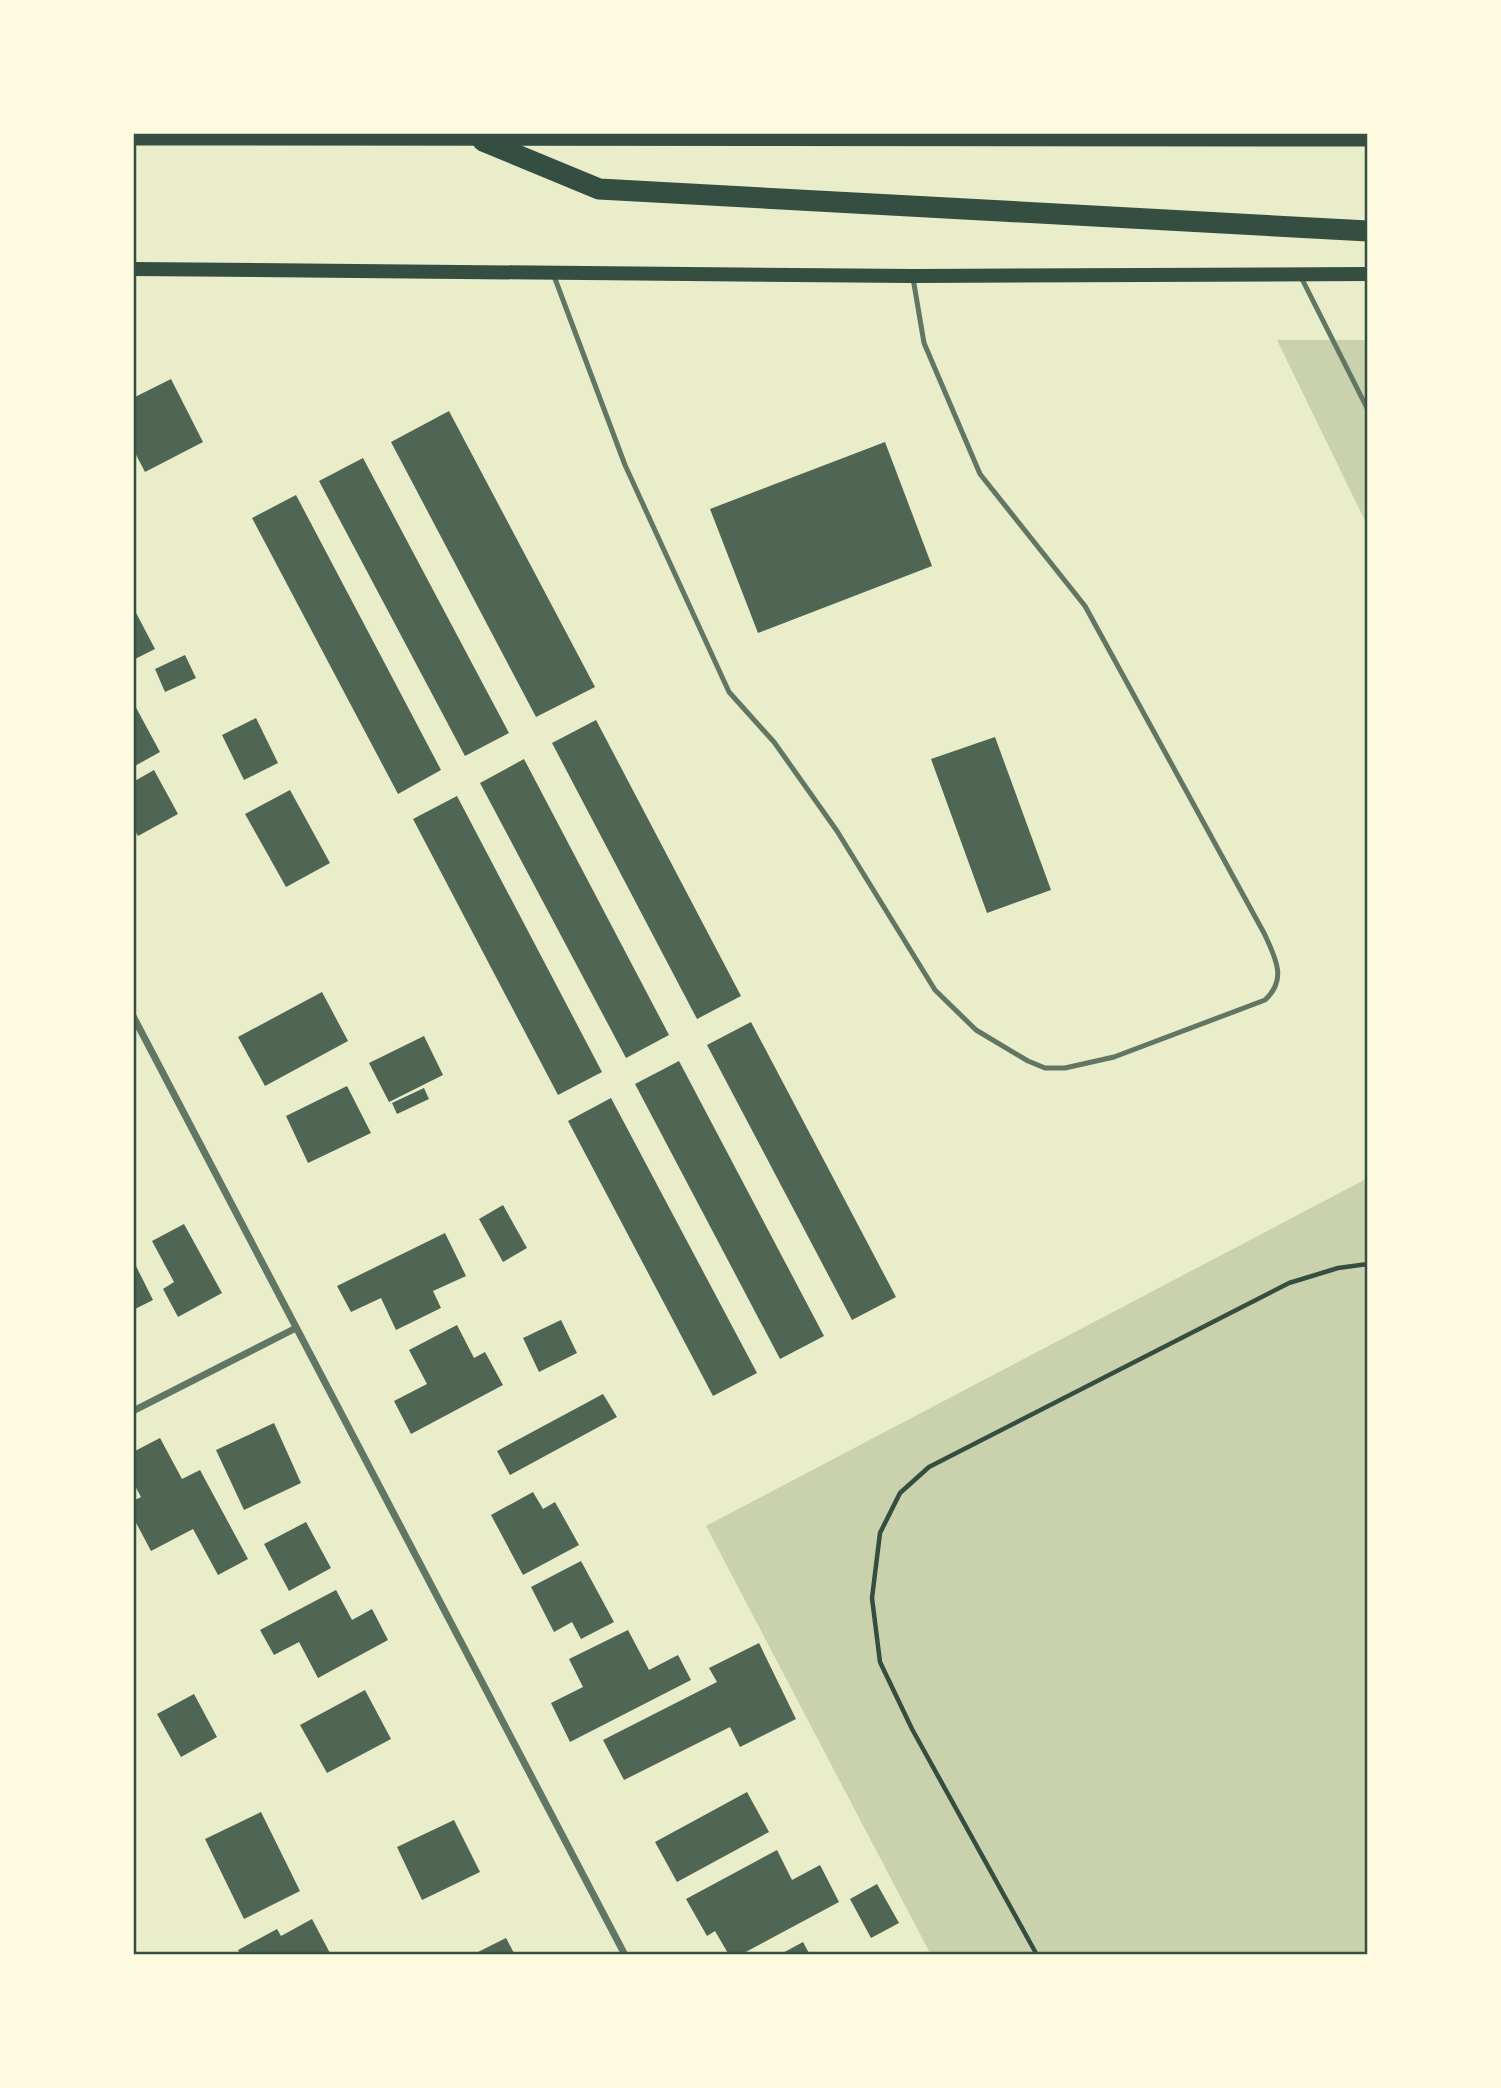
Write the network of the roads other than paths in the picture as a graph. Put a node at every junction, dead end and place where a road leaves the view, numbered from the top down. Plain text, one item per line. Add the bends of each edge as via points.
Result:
1 (133, 135) edge
2 (1368, 136) edge
3 (472, 137) junction
4 (1368, 231) edge
5 (133, 269) edge
6 (553, 273) junction
7 (1368, 274) edge
8 (1300, 275) junction
9 (913, 276) junction
10 (1368, 410) edge
11 (133, 1016) edge
12 (296, 1328) junction
13 (133, 1411) edge
14 (625, 1955) edge

1 - 3 highway
2 - 3 highway
3 - 4 highway via 599,189
5 - 6 main road
6 - 9 main road
6 - 9 lane via 625,465 729,692 774,742 837,831 935,990 976,1030 1028,1061 1045,1068 1065,1068 1114,1057 1265,1000 1273,993 1278,968 1264,933 1085,607 980,474 924,343
7 - 8 main road
8 - 9 main road
8 - 10 lane
11 - 12 street
12 - 13 street
12 - 14 street

